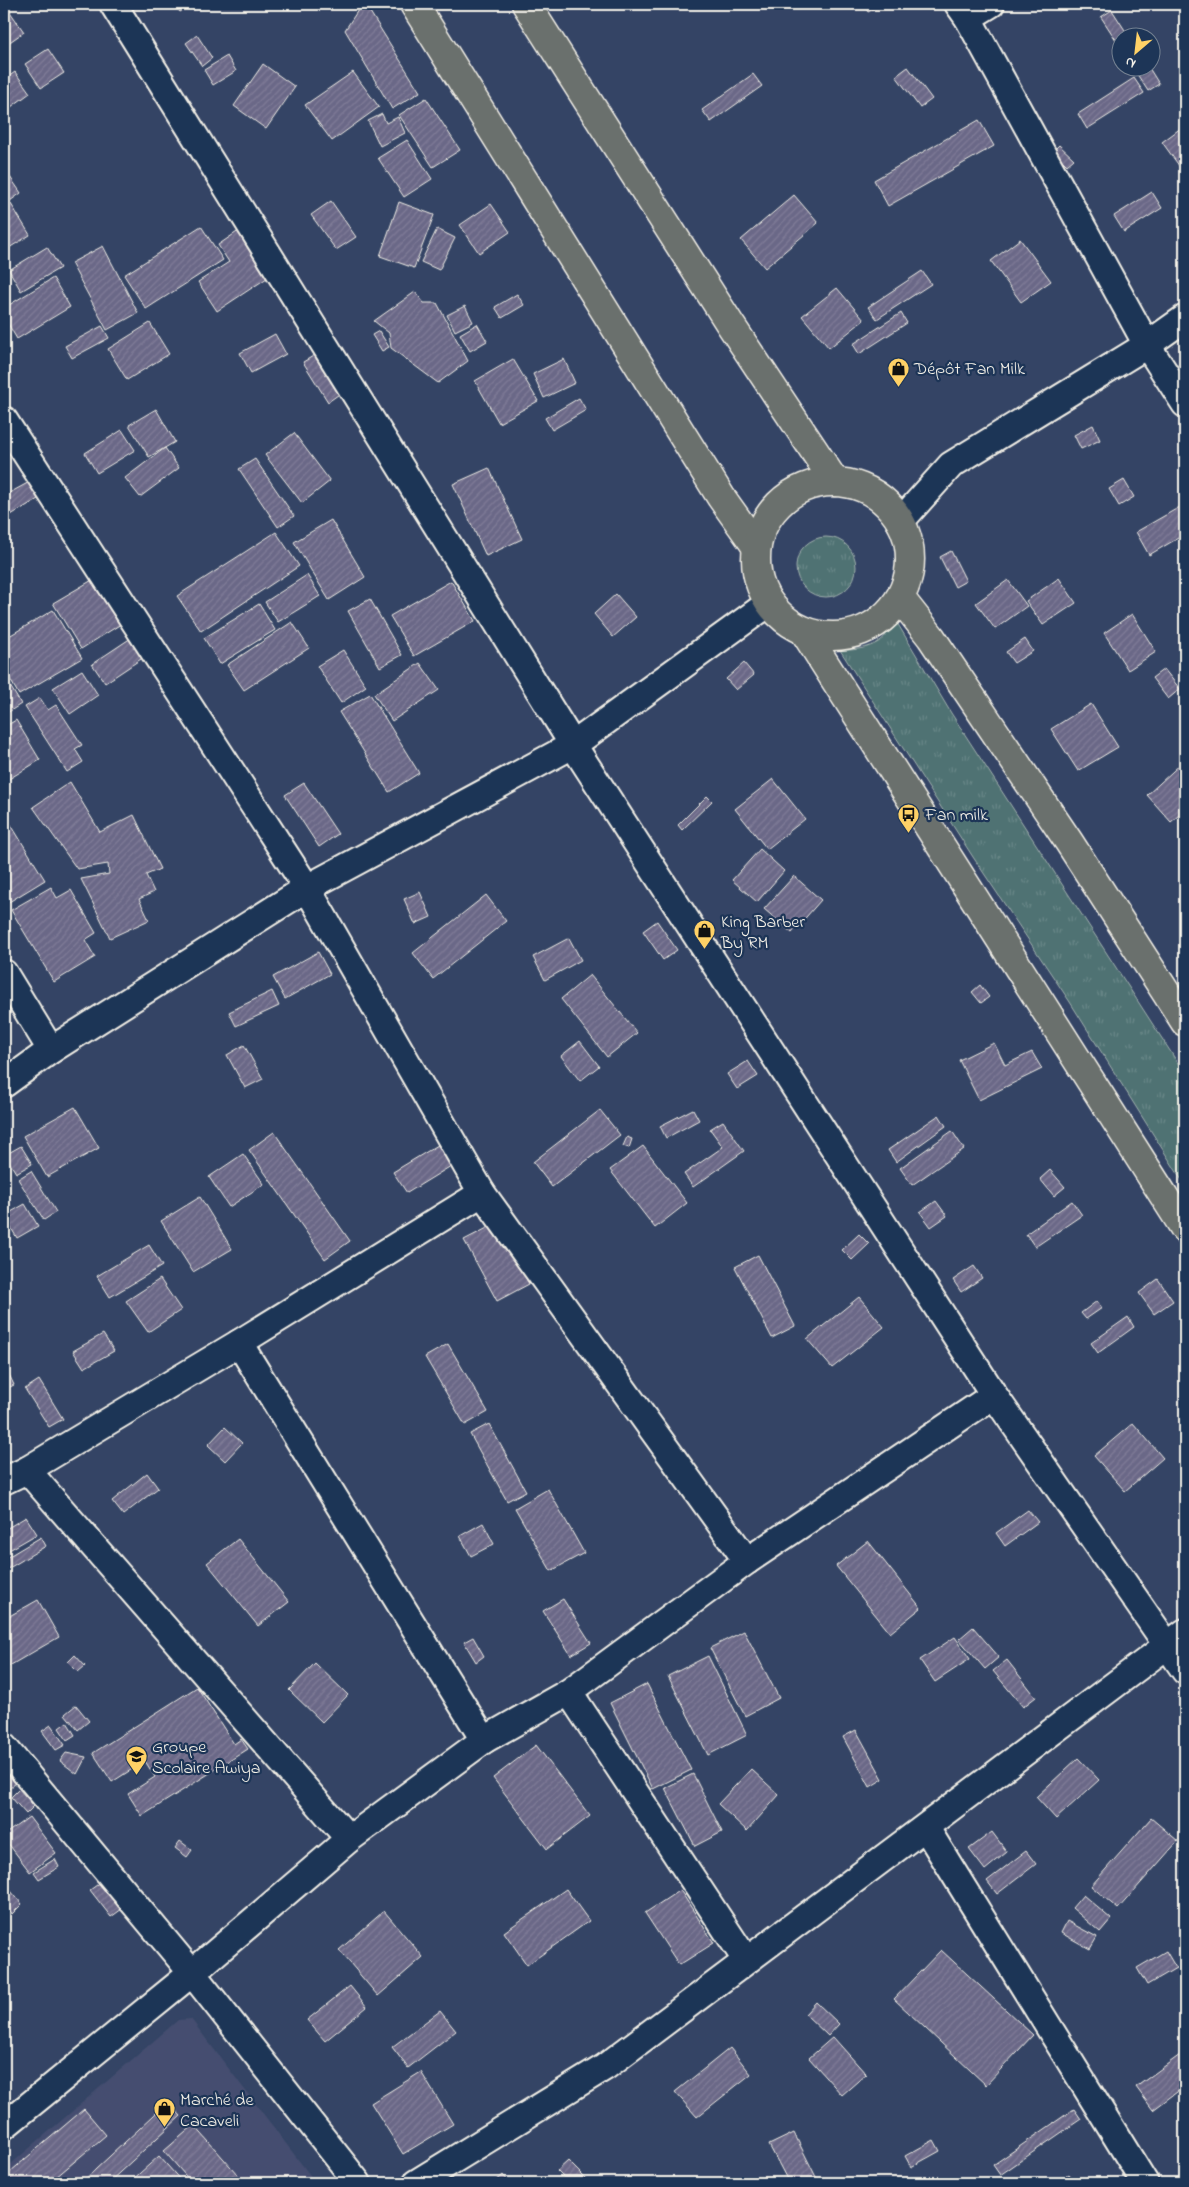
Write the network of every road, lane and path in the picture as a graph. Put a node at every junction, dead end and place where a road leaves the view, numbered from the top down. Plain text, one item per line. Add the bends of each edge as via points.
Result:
1 (113, 4) edge
2 (414, 4) edge
3 (526, 4) edge
4 (991, 4) edge
5 (963, 11) edge
6 (1185, 318) edge
7 (1147, 345) junction
8 (1185, 404) edge
9 (4, 420) edge
10 (835, 482) junction
11 (900, 522) junction
12 (756, 546) junction
13 (901, 599) junction
14 (769, 603) junction
15 (804, 631) junction
16 (573, 745) junction
17 (307, 888) junction
18 (4, 973) edge
19 (1185, 1022) edge
20 (52, 1050) junction
21 (4, 1084) edge
22 (482, 1193) junction
23 (1185, 1230) edge
24 (239, 1343) junction
25 (994, 1395) junction
26 (27, 1470) junction
27 (4, 1481) edge
28 (747, 1561) junction
29 (1177, 1638) edge
30 (1185, 1670) edge
31 (568, 1692) junction
32 (484, 1740) junction
33 (4, 1748) edge
34 (926, 1828) junction
35 (349, 1839) junction
36 (746, 1960) junction
37 (192, 1973) junction
38 (4, 2126) edge
39 (358, 2183) edge
40 (416, 2183) edge
41 (1145, 2183) edge

1 - 16 street
2 - 12 main road via 721,497
3 - 10 main road
4 - 5 street
5 - 7 street
6 - 7 street
7 - 8 street
7 - 11 street via 951,465
9 - 17 street
10 - 11 main road via 851,484 879,498
10 - 12 main road via 812,485 790,494 767,517
11 - 13 main road via 910,560 909,580
12 - 14 main road via 757,576
13 - 15 main road via 876,623 859,632 822,636
13 - 19 main road via 931,637
14 - 15 main road
14 - 16 street
15 - 23 main road
16 - 17 street
16 - 25 street
17 - 20 street
17 - 22 street
18 - 20 street
20 - 21 street
22 - 24 street
22 - 28 street
24 - 26 street
24 - 32 street
25 - 28 street
25 - 29 street
26 - 27 street
26 - 35 street
28 - 31 street
29 - 30 street
29 - 34 street
31 - 32 street
31 - 36 street
32 - 35 street
33 - 37 street
34 - 36 street
34 - 41 street
35 - 37 street
36 - 40 street via 605,2066
37 - 38 street
37 - 39 street

